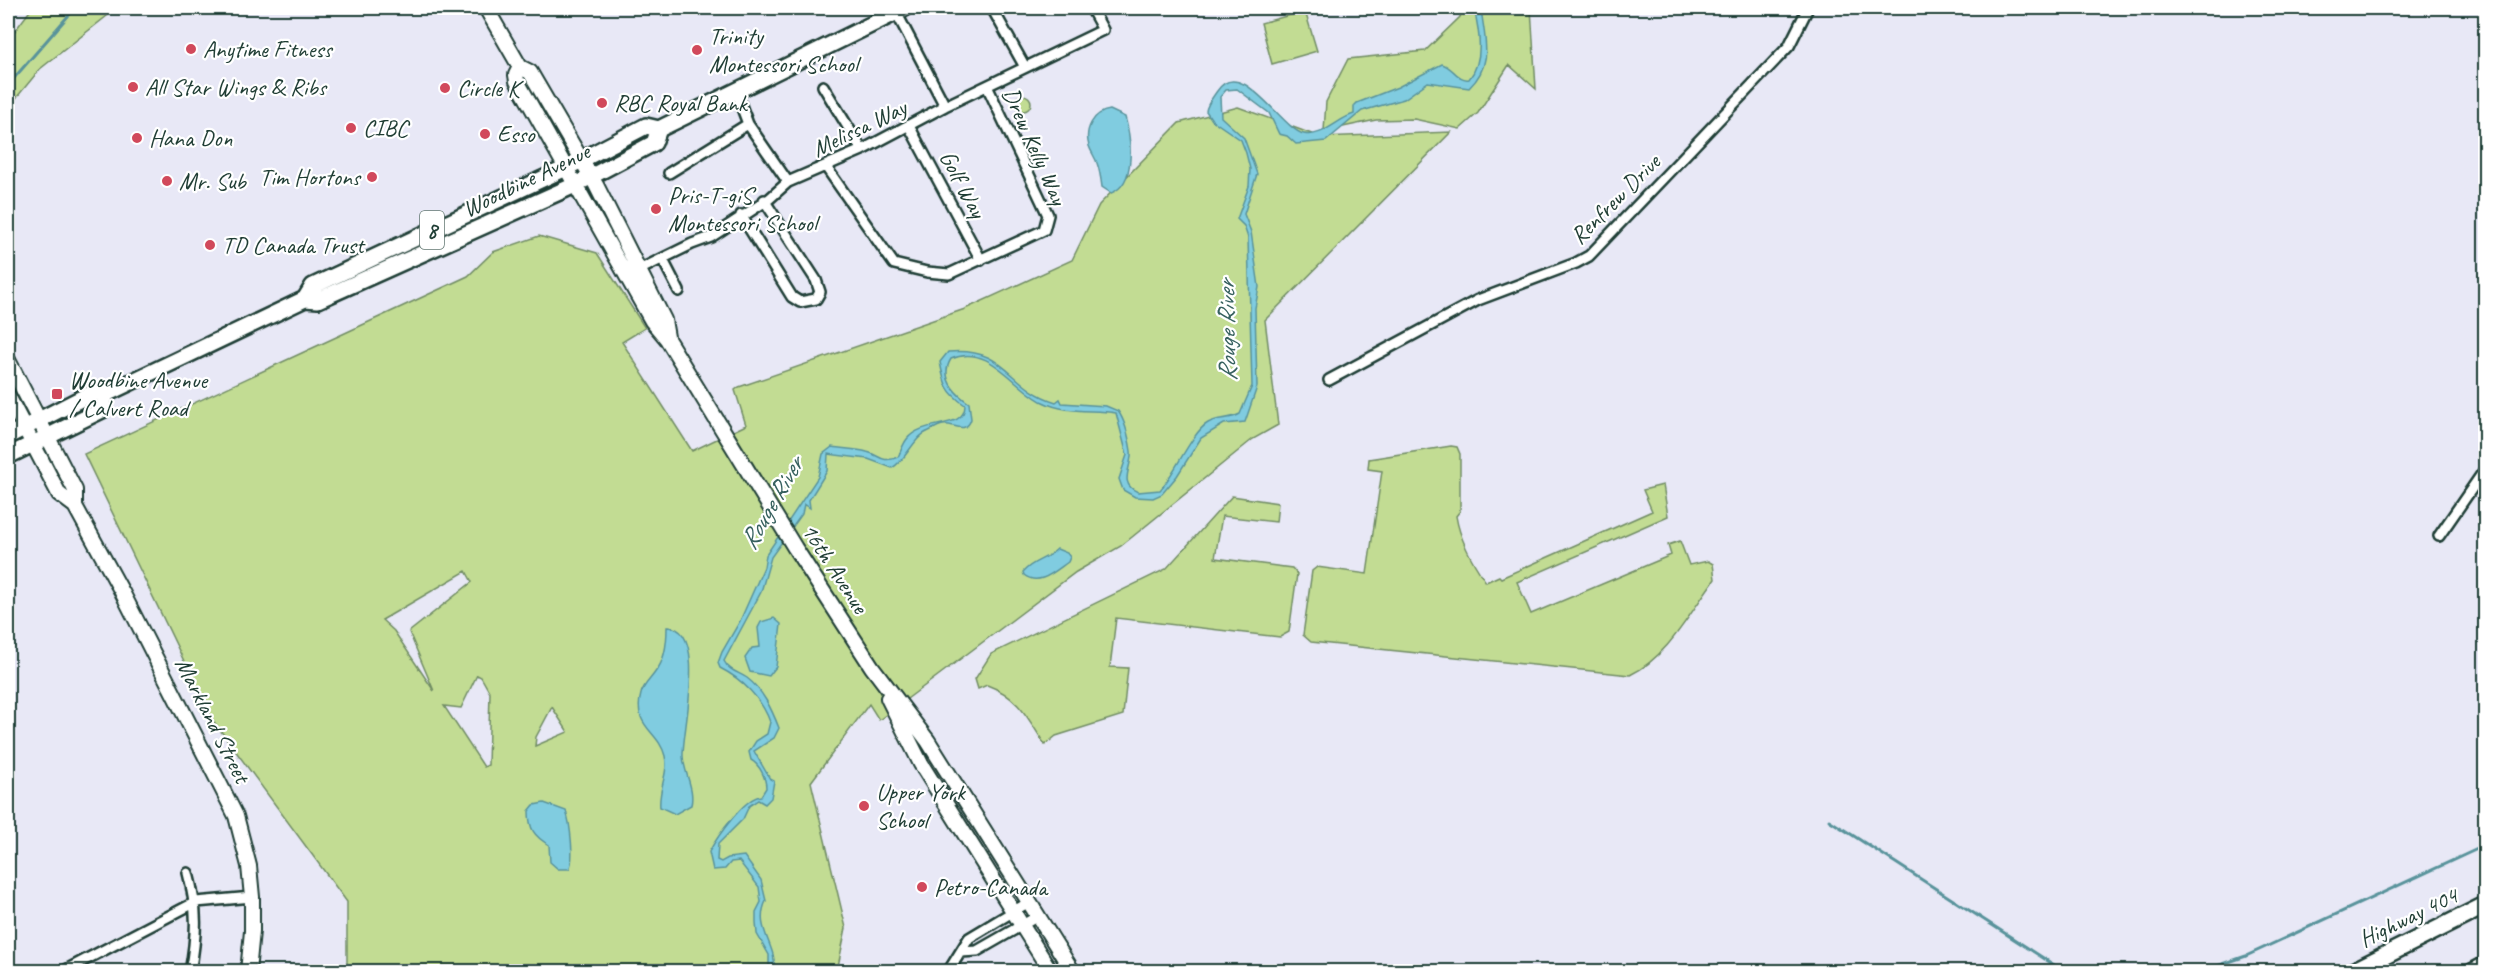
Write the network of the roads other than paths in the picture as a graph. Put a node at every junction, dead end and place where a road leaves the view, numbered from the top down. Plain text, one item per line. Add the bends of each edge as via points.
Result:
1 (486, 8) edge
2 (993, 8) edge
3 (1091, 8) edge
4 (1808, 8) edge
5 (900, 10) edge
6 (520, 67) junction
7 (1025, 67) junction
8 (823, 86) dead end
9 (987, 86) junction
10 (736, 92) junction
11 (945, 106) junction
12 (748, 123) junction
13 (909, 126) junction
14 (659, 129) junction
15 (862, 150) junction
16 (581, 160) junction
17 (826, 167) junction
18 (566, 168) junction
19 (669, 173) dead end
20 (591, 177) junction
21 (788, 182) junction
22 (575, 185) junction
23 (764, 200) junction
24 (741, 215) junction
25 (663, 260) junction
26 (981, 260) junction
27 (639, 270) junction
28 (679, 291) dead end
29 (304, 299) junction
30 (668, 339) junction
31 (8, 360) edge
32 (1329, 380) dead end
33 (106, 394) junction
34 (8, 396) edge
35 (39, 421) junction
36 (24, 428) junction
37 (8, 436) edge
38 (47, 437) junction
39 (33, 444) junction
40 (8, 456) edge
41 (2486, 468) edge
42 (75, 506) junction
43 (2439, 536) dead end
44 (872, 667) junction
45 (188, 873) dead end
46 (252, 897) junction
47 (196, 902) junction
48 (1029, 902) junction
49 (2486, 905) edge
50 (1014, 911) junction
51 (1038, 916) junction
52 (1023, 926) junction
53 (961, 952) junction
54 (2486, 965) edge
55 (62, 972) edge
56 (190, 972) edge
57 (248, 972) edge
58 (948, 972) edge
59 (1051, 972) edge
60 (1073, 972) edge
61 (2352, 972) edge
62 (2473, 972) edge

1 - 6 main road, 16th Avenue
2 - 7 street
3 - 7 street, Melissa Way via 1103,30
4 - 32 street, Renfrew Drive via 1789,46 1589,256 1478,300
5 - 10 main road, Woodbine Avenue / 8
5 - 11 street
6 - 16 main road, 16th Avenue via 530,72
6 - 18 main road, 16th Avenue via 517,80
7 - 9 street, Melissa Way
8 - 15 street
9 - 11 street, Melissa Way
9 - 26 street, Drew Kelly Way via 1048,215 1044,230
10 - 12 street
10 - 14 main road, Woodbine Avenue / 8
11 - 13 street, Melissa Way
12 - 19 street
12 - 21 street
13 - 15 street, Melissa Way
13 - 26 street, Golf Way
14 - 16 main road, Woodbine Avenue / 8 via 646,126
14 - 20 main road, Woodbine Avenue / 8 via 654,143
15 - 17 street, Melissa Way
16 - 18 main road, Woodbine Avenue / 8
16 - 20 main road, 16th Avenue
17 - 21 street, Melissa Way
17 - 26 street, Drew Kelly Way via 894,264 949,274
18 - 22 main road, 16th Avenue
18 - 29 main road, Woodbine Avenue / 8 via 313,286
20 - 22 main road, Woodbine Avenue / 8
20 - 27 main road, 16th Avenue
21 - 23 street, Melissa Way
22 - 29 main road, Woodbine Avenue / 8 via 318,300
22 - 30 main road, 16th Avenue via 652,321
23 - 24 street, Melissa Way
23 - 24 street via 816,280 820,292 816,299 800,302 792,297
24 - 25 street, Melissa Way via 711,237
25 - 27 street, Melissa Way
25 - 28 street
27 - 30 main road, 16th Avenue via 664,320
29 - 33 main road, Woodbine Avenue / 8
30 - 44 main road, 16th Avenue
31 - 35 main road, Markland Street
33 - 35 main road, Woodbine Avenue / 8 via 92,393
33 - 38 main road, Woodbine Avenue / 8 via 102,410
34 - 36 main road, Markland Street
35 - 36 main road, Woodbine Avenue / 8
35 - 38 main road, Markland Street
36 - 37 main road, Woodbine Avenue / 8
36 - 39 main road, Markland Street
38 - 39 main road, Woodbine Avenue / 8
38 - 42 main road, Markland Street via 75,490
39 - 40 main road, Woodbine Avenue / 8
39 - 42 main road, Markland Street via 59,494
41 - 43 street
42 - 46 main road, Markland Street via 222,784 242,837
44 - 48 main road, 16th Avenue via 928,741
44 - 50 main road, 16th Avenue via 921,764
45 - 47 street
46 - 47 street
46 - 57 main road, Markland Street
47 - 55 street
47 - 56 street via 197,935
48 - 50 street
48 - 51 main road, 16th Avenue
49 - 61 highway, Highway 404
50 - 52 main road, 16th Avenue
50 - 53 street via 969,938
51 - 52 street
51 - 60 main road, 16th Avenue
52 - 53 street via 977,951
52 - 59 main road, 16th Avenue
53 - 58 street
54 - 62 highway

